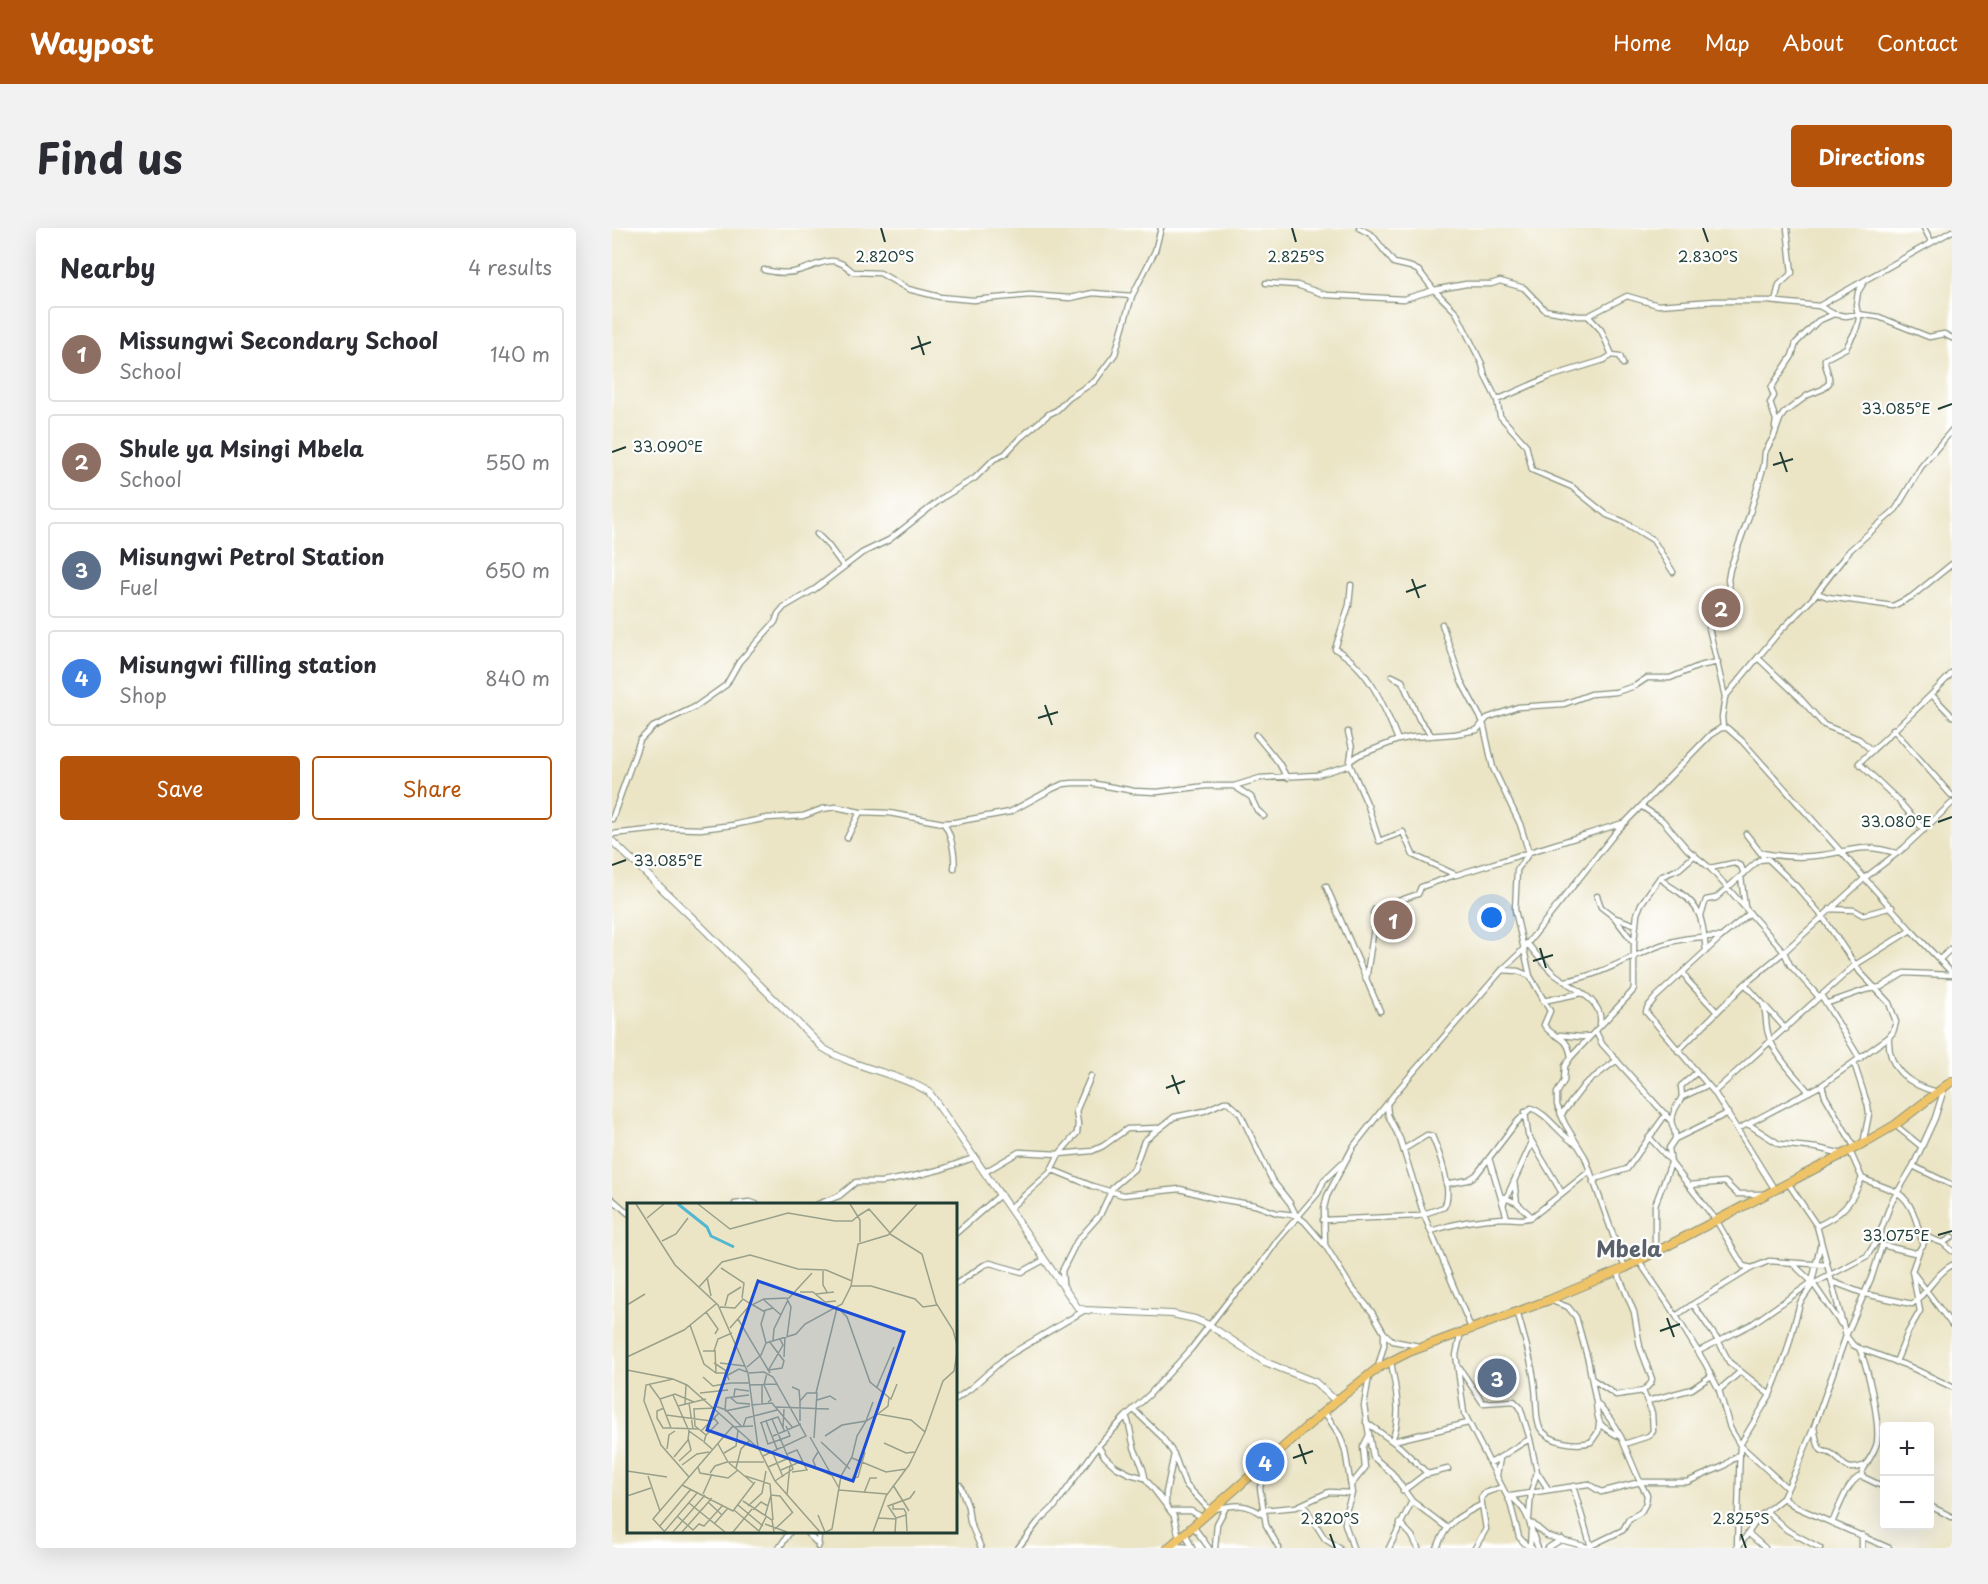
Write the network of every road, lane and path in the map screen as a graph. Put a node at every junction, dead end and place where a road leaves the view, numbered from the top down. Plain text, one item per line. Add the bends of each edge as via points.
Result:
1 (1161, 228) edge
2 (1359, 228) edge
3 (1787, 228) edge
4 (1924, 228) edge
5 (1952, 231) edge
6 (1931, 241) junction
7 (764, 270) dead end
8 (1864, 282) junction
9 (1266, 283) dead end
10 (1434, 290) junction
11 (1132, 296) junction
12 (1775, 302) junction
13 (1819, 306) junction
14 (1834, 314) junction
15 (1858, 314) junction
16 (1588, 316) junction
17 (1952, 338) edge
18 (1612, 355) junction
19 (1623, 364) dead end
20 (1497, 400) junction
21 (1952, 430) edge
22 (1774, 435) junction
23 (817, 534) dead end
24 (1952, 564) edge
25 (844, 567) junction
26 (1673, 572) dead end
27 (1351, 585) dead end
28 (1817, 593) junction
29 (1731, 597) dead end
30 (1442, 624) dead end
31 (1709, 628) dead end
32 (1758, 658) junction
33 (1718, 662) junction
34 (1952, 673) edge
35 (1392, 676) dead end
36 (1932, 695) junction
37 (1725, 697) junction
38 (1952, 716) edge
39 (1483, 722) junction
40 (1723, 728) junction
41 (1893, 729) junction
42 (1348, 732) dead end
43 (1256, 735) dead end
44 (1432, 736) junction
45 (1398, 740) junction
46 (1872, 751) junction
47 (1350, 763) junction
48 (1287, 778) junction
49 (1234, 786) junction
50 (1952, 796) edge
51 (1641, 806) junction
52 (1951, 806) edge
53 (860, 812) junction
54 (1264, 816) dead end
55 (612, 819) edge
56 (1626, 822) junction
57 (943, 823) junction
58 (1924, 830) junction
59 (612, 834) edge
60 (1746, 834) dead end
61 (847, 838) dead end
62 (612, 841) edge
63 (1841, 850) junction
64 (1528, 853) junction
65 (1896, 853) junction
66 (1695, 855) junction
67 (1763, 856) junction
68 (1710, 868) junction
69 (954, 869) dead end
70 (1456, 875) junction
71 (1743, 876) junction
72 (1866, 877) junction
73 (1660, 878) junction
74 (1735, 882) junction
75 (1326, 886) dead end
76 (1727, 887) junction
77 (1732, 893) junction
78 (1597, 896) dead end
79 (1744, 907) junction
80 (1892, 907) junction
81 (1830, 909) junction
82 (1750, 913) junction
83 (1701, 915) junction
84 (1822, 916) junction
85 (1614, 917) junction
86 (1636, 926) junction
87 (1911, 930) junction
88 (1703, 936) junction
89 (1721, 937) junction
90 (1634, 943) junction
91 (1525, 946) junction
92 (1952, 948) edge
93 (1706, 951) junction
94 (1784, 951) junction
95 (1633, 958) junction
96 (1940, 958) junction
97 (1855, 965) junction
98 (1502, 970) junction
99 (1684, 973) junction
100 (1952, 974) edge
101 (1530, 976) junction
102 (1678, 978) junction
103 (1366, 980) junction
104 (1565, 981) junction
105 (1688, 981) junction
106 (1745, 984) junction
107 (1874, 987) junction
108 (1582, 993) junction
109 (1820, 996) junction
110 (1544, 1000) junction
111 (1828, 1003) junction
112 (1763, 1004) junction
113 (1380, 1011) dead end
114 (1716, 1011) junction
115 (1786, 1029) junction
116 (1595, 1033) junction
117 (1768, 1034) junction
118 (1557, 1035) junction
119 (1889, 1037) junction
120 (1771, 1042) junction
121 (1567, 1044) junction
122 (1878, 1045) junction
123 (1765, 1047) junction
124 (1888, 1048) junction
125 (1578, 1049) junction
126 (1678, 1051) junction
127 (1571, 1057) junction
128 (1860, 1059) junction
129 (1617, 1060) junction
130 (1854, 1063) junction
131 (1696, 1073) junction
132 (1091, 1076) dead end
133 (1952, 1081) edge
134 (1708, 1085) junction
135 (1820, 1087) junction
136 (1942, 1090) junction
137 (1714, 1092) junction
138 (1809, 1092) junction
139 (1682, 1097) junction
140 (1387, 1104) junction
141 (1525, 1112) junction
142 (1728, 1113) junction
143 (1666, 1114) junction
144 (1561, 1115) junction
145 (1671, 1121) junction
146 (1748, 1124) junction
147 (1895, 1125) junction
148 (1158, 1128) junction
149 (1738, 1129) junction
150 (1649, 1137) junction
151 (1675, 1139) junction
152 (1532, 1142) junction
153 (1863, 1144) junction
154 (1578, 1145) junction
155 (1922, 1147) junction
156 (1404, 1149) junction
157 (1849, 1151) junction
158 (1059, 1154) junction
159 (976, 1157) junction
160 (1489, 1158) junction
161 (1344, 1161) junction
162 (1670, 1161) junction
163 (1913, 1166) junction
164 (1051, 1170) junction
165 (1590, 1171) junction
166 (985, 1172) junction
167 (1862, 1178) junction
168 (1514, 1181) junction
169 (1593, 1182) junction
170 (1788, 1183) junction
171 (1446, 1184) junction
172 (1689, 1185) junction
173 (1952, 1185) edge
174 (1329, 1190) junction
175 (1111, 1192) junction
176 (1771, 1192) junction
177 (1562, 1193) junction
178 (1897, 1193) junction
179 (1001, 1194) junction
180 (1502, 1197) junction
181 (612, 1199) edge
182 (1312, 1200) junction
183 (821, 1203) edge
184 (1517, 1203) junction
185 (1010, 1208) junction
186 (627, 1213) edge
187 (1424, 1215) junction
188 (1298, 1216) junction
189 (1507, 1218) junction
190 (1532, 1218) junction
191 (1323, 1220) junction
192 (1716, 1220) junction
193 (1817, 1226) junction
194 (1917, 1227) junction
195 (1431, 1231) junction
196 (957, 1232) edge
197 (1881, 1234) junction
198 (1928, 1237) junction
199 (1952, 1237) edge
200 (1943, 1243) junction
201 (1821, 1244) junction
202 (1325, 1245) junction
203 (1882, 1245) junction
204 (1923, 1245) junction
205 (1919, 1251) junction
206 (1952, 1251) edge
207 (1655, 1253) junction
208 (1044, 1260) junction
209 (1638, 1261) junction
210 (1791, 1262) junction
211 (1817, 1264) junction
212 (1827, 1265) junction
213 (1952, 1265) edge
214 (1625, 1268) junction
215 (1752, 1268) junction
216 (1617, 1271) junction
217 (1912, 1271) junction
218 (1831, 1274) junction
219 (1833, 1282) junction
220 (957, 1283) edge
221 (1813, 1283) junction
222 (1063, 1287) junction
223 (1927, 1289) junction
224 (1865, 1294) junction
225 (1919, 1299) junction
226 (1549, 1300) junction
227 (1693, 1304) junction
228 (1085, 1310) junction
229 (1517, 1311) junction
230 (1677, 1316) junction
231 (1209, 1325) junction
232 (1952, 1325) edge
233 (1843, 1326) junction
234 (1471, 1328) junction
235 (1461, 1332) junction
236 (1384, 1333) junction
237 (1846, 1336) junction
238 (1719, 1342) junction
239 (1422, 1347) junction
240 (1859, 1348) junction
241 (1698, 1352) junction
242 (1391, 1361) junction
243 (1896, 1362) junction
244 (1378, 1368) junction
245 (1458, 1368) junction
246 (1740, 1372) junction
247 (1370, 1374) junction
248 (1712, 1376) junction
249 (1592, 1379) junction
250 (1952, 1387) edge
251 (1719, 1389) junction
252 (1643, 1391) junction
253 (1770, 1395) junction
254 (957, 1398) edge
255 (1336, 1401) junction
256 (1648, 1401) junction
257 (1596, 1402) junction
258 (1133, 1409) junction
259 (1324, 1411) junction
260 (1126, 1416) junction
261 (1366, 1422) junction
262 (1467, 1423) junction
263 (1599, 1424) junction
264 (1814, 1427) junction
265 (1369, 1435) junction
266 (1621, 1437) junction
267 (1530, 1439) junction
268 (1392, 1441) junction
269 (1624, 1444) junction
270 (1740, 1445) junction
271 (1098, 1446) junction
272 (1277, 1453) junction
273 (1739, 1454) junction
274 (1175, 1457) junction
275 (1500, 1458) junction
276 (1490, 1463) junction
277 (1863, 1466) junction
278 (1448, 1469) dead end
279 (1537, 1472) junction
280 (1427, 1473) junction
281 (1181, 1476) junction
282 (1496, 1476) junction
283 (1861, 1476) junction
284 (1145, 1478) junction
285 (1640, 1482) junction
286 (1168, 1483) junction
287 (1880, 1484) edge
288 (960, 1485) dead end
289 (1351, 1485) junction
290 (1573, 1486) junction
291 (1502, 1487) junction
292 (1787, 1488) junction
293 (1548, 1489) junction
294 (1403, 1491) junction
295 (1505, 1492) junction
296 (1531, 1492) junction
297 (1352, 1493) junction
298 (1511, 1496) junction
299 (1783, 1498) junction
300 (1412, 1501) junction
301 (1303, 1504) junction
302 (1166, 1505) junction
303 (1481, 1505) junction
304 (1226, 1507) junction
305 (1934, 1508) edge
306 (1210, 1510) junction
307 (1171, 1511) junction
308 (1767, 1512) junction
309 (1264, 1513) junction
310 (1202, 1517) junction
311 (1952, 1517) edge
312 (1530, 1522) junction
313 (1832, 1522) junction
314 (1400, 1523) junction
315 (1193, 1525) junction
316 (1446, 1527) junction
317 (789, 1533) edge
318 (807, 1533) edge
319 (1748, 1533) junction
320 (1182, 1535) junction
321 (1862, 1535) junction
322 (1562, 1539) junction
323 (818, 1545) edge
324 (1169, 1547) edge
325 (1589, 1547) edge
326 (779, 1548) edge
327 (825, 1548) edge
328 (981, 1548) edge
329 (1018, 1548) edge
330 (1192, 1548) edge
331 (1209, 1548) edge
332 (1215, 1548) edge
333 (1279, 1548) edge
334 (1339, 1548) edge
335 (1353, 1548) edge
336 (1389, 1548) edge
337 (1418, 1548) edge
338 (1437, 1548) edge
339 (1475, 1548) edge
340 (1531, 1548) edge
341 (1538, 1548) edge
342 (1548, 1548) edge
343 (1737, 1548) edge
344 (1765, 1548) edge
345 (1820, 1548) edge
346 (1862, 1548) edge
347 (1889, 1548) edge

1 - 11 street via 1155,251
2 - 10 street via 1372,235 1391,261 1419,271
3 - 12 street via 1792,273 1779,285
4 - 6 street
5 - 6 street
6 - 8 street
7 - 11 street via 788,273 829,260 844,264 853,272 880,273 908,289 973,300 1030,295 1070,298 1093,293
8 - 13 street
8 - 15 street via 1858,292
9 - 10 street via 1297,285 1326,295 1404,299
10 - 16 street via 1500,281 1524,288 1549,311
10 - 20 street via 1456,312
11 - 25 street via 1118,348 1095,381 1049,414 975,478
12 - 13 street
12 - 16 street via 1658,305 1627,296
13 - 14 street
14 - 15 street
14 - 22 street via 1818,321 1796,343 1771,388
15 - 17 street via 1879,317 1929,337 1944,334
15 - 22 street via 1856,330 1846,348 1825,359 1829,383 1784,414
16 - 18 street via 1601,330
18 - 19 street via 1620,356
18 - 20 street
20 - 26 street via 1500,416 1527,445 1532,470 1572,487 1607,515 1653,540
21 - 28 street via 1921,467 1896,508 1859,540
22 - 29 street via 1765,452 1730,570
23 - 25 street
24 - 28 street via 1911,597 1893,606
25 - 55 street via 784,607 739,662 726,685 645,735
27 - 45 street via 1335,649 1357,665 1375,689
28 - 32 street
30 - 39 street via 1461,681
31 - 33 street
32 - 37 street
32 - 46 street via 1824,725 1859,739
33 - 37 street
33 - 39 street via 1670,678 1647,678 1616,692 1591,694 1564,704 1518,707
34 - 36 street
35 - 44 street via 1401,681
36 - 38 street
36 - 41 street
37 - 40 street
39 - 44 street via 1476,730
39 - 64 street via 1493,768 1520,824
40 - 51 street via 1710,735
40 - 63 street via 1742,741
41 - 46 street
41 - 50 street
42 - 47 street
43 - 48 street
44 - 45 street
45 - 47 street via 1359,755
46 - 58 street via 1859,763
47 - 48 street via 1317,776
47 - 70 street via 1379,841 1403,832 1413,855
48 - 49 street via 1260,778
49 - 54 street via 1251,797
49 - 57 street via 1157,792 1090,783 1063,784 1010,812
51 - 56 street
51 - 66 street via 1662,820
52 - 58 street
53 - 57 street via 906,815
53 - 59 street via 836,807 803,816 700,829
53 - 61 street
56 - 64 street
56 - 91 street
57 - 69 street via 952,838
58 - 65 street
60 - 67 street
62 - 159 street via 823,1048 929,1092
63 - 65 street via 1869,847
63 - 67 street via 1812,856
63 - 72 street
64 - 70 street
64 - 91 street via 1517,870 1515,910
65 - 72 street
66 - 68 street
66 - 73 street
67 - 71 street
67 - 84 street
68 - 71 street via 1734,863 1741,867
68 - 76 street
70 - 103 street via 1375,909
71 - 74 street
71 - 79 street
72 - 80 street
72 - 81 street
73 - 83 street via 1680,892
73 - 86 street via 1641,904
74 - 76 street
74 - 77 street
75 - 103 street
76 - 77 street
76 - 83 street via 1716,898 1706,900
77 - 79 street
78 - 85 street via 1601,907
79 - 82 street
80 - 81 street via 1863,915 1854,910
80 - 87 street
81 - 84 street
82 - 89 street
82 - 94 street
83 - 88 street
84 - 94 street
84 - 97 street
85 - 86 street
85 - 90 street
86 - 90 street
87 - 96 street
87 - 97 street
88 - 89 street
88 - 93 street
88 - 95 street via 1667,943
89 - 93 street
90 - 95 street
91 - 98 street
91 - 101 street
91 - 104 street
92 - 96 street
93 - 99 street
94 - 106 street
94 - 109 street via 1790,965
95 - 104 street via 1591,976
95 - 116 street via 1632,992
96 - 100 street
97 - 107 street
97 - 109 street
98 - 101 street
98 - 140 street
99 - 102 street
99 - 105 street
100 - 107 street via 1904,973 1884,986
101 - 110 street
102 - 105 street
102 - 126 street via 1646,1012
103 - 113 street
104 - 108 street
105 - 114 street
106 - 112 street
106 - 114 street
107 - 111 street
107 - 119 street via 1895,1015 1895,1027
108 - 110 street
108 - 116 street via 1600,1011
109 - 111 street
109 - 115 street
110 - 118 street via 1550,1014 1544,1025
111 - 128 street
112 - 115 street
112 - 117 street
114 - 126 street
115 - 120 street
116 - 118 street via 1581,1037
116 - 125 street
116 - 129 street
117 - 120 street
117 - 123 street
118 - 121 street
119 - 122 street
119 - 124 street
120 - 123 street
120 - 138 street
121 - 125 street
121 - 127 street
122 - 124 street
122 - 128 street
123 - 137 street
124 - 136 street via 1895,1068 1918,1085
125 - 127 street
126 - 131 street
127 - 144 street via 1556,1096
128 - 130 street
129 - 143 street
129 - 144 street via 1585,1084
130 - 135 street
130 - 153 street via 1869,1114
131 - 134 street
131 - 139 street via 1681,1086
132 - 158 street via 1076,1111 1078,1130
133 - 136 highway
134 - 137 street
134 - 139 street
135 - 138 street
135 - 157 street
136 - 147 highway
136 - 155 street
137 - 142 street
138 - 146 street
139 - 145 street
140 - 156 street
140 - 161 street
141 - 152 street via 1526,1130
141 - 154 street via 1531,1108 1538,1111
141 - 160 street
142 - 149 street
142 - 151 street
143 - 145 street
143 - 150 street
144 - 154 street
145 - 151 street
146 - 149 street
146 - 157 street via 1779,1144
147 - 153 highway
147 - 155 street
148 - 158 street via 1127,1129 1097,1149
148 - 175 street via 1142,1144 1134,1170
148 - 188 street via 1174,1117 1228,1102 1240,1113 1272,1180
149 - 176 street
150 - 162 street
150 - 169 street via 1627,1168
151 - 162 street via 1669,1148
152 - 168 street
152 - 177 street
153 - 157 highway
154 - 165 street
155 - 163 street
156 - 171 street via 1432,1136
156 - 187 street
157 - 167 street
157 - 170 highway
158 - 164 street
158 - 166 street via 1019,1152
159 - 166 street
159 - 183 street via 914,1176 856,1182 839,1196
160 - 171 street via 1472,1178
160 - 180 street
161 - 174 street
161 - 182 street via 1324,1180
162 - 172 street
162 - 207 street via 1655,1205
163 - 173 street
163 - 178 street
164 - 175 street
164 - 185 street
165 - 169 street
165 - 177 street
166 - 179 street
167 - 178 street
167 - 193 street via 1843,1211
168 - 180 street
168 - 184 street
169 - 214 street
170 - 176 highway
170 - 193 street
171 - 187 street via 1446,1204
172 - 176 street via 1725,1182 1737,1194
172 - 192 street
174 - 182 street
174 - 191 street
175 - 188 street via 1130,1196 1180,1190
175 - 222 street via 1100,1215 1077,1241 1064,1266
176 - 192 highway
177 - 190 street
178 - 194 street via 1908,1202
178 - 197 street
179 - 185 street
179 - 196 street
180 - 184 street
180 - 189 street
181 - 186 street
182 - 188 street
184 - 190 street
185 - 208 street
187 - 191 street
187 - 195 street
188 - 202 street
188 - 231 street
189 - 190 street
189 - 195 street via 1469,1221
191 - 202 street
192 - 207 highway
192 - 215 street via 1740,1263
193 - 201 street
194 - 198 street
194 - 204 street
195 - 234 street
197 - 203 street
197 - 218 street via 1867,1256
198 - 200 street
198 - 204 street
199 - 200 street
200 - 206 street
201 - 211 street
201 - 212 street
202 - 236 street
203 - 205 street
203 - 224 street
204 - 205 street
205 - 217 street
207 - 209 highway
208 - 220 street via 1022,1272 990,1263
208 - 222 street
209 - 214 highway
209 - 230 street
210 - 211 street
210 - 215 street via 1769,1261
210 - 221 street
211 - 212 street
211 - 221 street
212 - 218 street
213 - 223 street
214 - 216 highway
215 - 227 street
216 - 226 highway
216 - 252 street via 1634,1312 1640,1347 1652,1379
217 - 223 street
217 - 225 street
218 - 219 street
218 - 221 street
219 - 224 street
219 - 233 street
221 - 233 street
221 - 238 street
221 - 253 street via 1800,1303
222 - 228 street via 1073,1303
223 - 225 street
223 - 232 street
224 - 225 street via 1912,1304
224 - 237 street
225 - 243 street via 1920,1311
226 - 229 highway
226 - 249 street via 1568,1307 1576,1317
227 - 230 street
227 - 238 street
228 - 231 street via 1177,1315
228 - 254 street via 1006,1357
229 - 234 highway
229 - 263 street via 1534,1375 1541,1430 1574,1445 1591,1442
230 - 241 street
231 - 255 street via 1265,1362 1315,1382
231 - 258 street via 1167,1376
233 - 237 street
234 - 235 highway
235 - 239 highway
235 - 245 street
236 - 239 street via 1393,1341
236 - 244 street
237 - 240 street
237 - 264 street
238 - 241 street
238 - 246 street via 1729,1362
239 - 242 highway
240 - 243 street
240 - 277 street via 1866,1366 1877,1431 1875,1449
241 - 248 street
242 - 244 highway
242 - 268 street via 1398,1412
243 - 250 street
244 - 247 highway
245 - 262 street
245 - 267 street via 1483,1403 1517,1403
246 - 251 street
246 - 253 street
247 - 255 highway
247 - 261 street via 1364,1397
248 - 251 street
248 - 256 street via 1692,1389
249 - 252 street via 1616,1395
249 - 257 street
251 - 270 street via 1730,1428
252 - 256 street
253 - 270 street
255 - 259 highway
256 - 269 street via 1652,1434
257 - 263 street
257 - 266 street
258 - 260 street
258 - 274 street via 1162,1437
259 - 272 highway
259 - 289 street via 1344,1445
260 - 271 street
260 - 284 street
261 - 265 street
261 - 268 street
262 - 268 street
262 - 276 street
263 - 266 street
264 - 277 street via 1822,1451 1845,1466
264 - 292 street
265 - 289 street via 1363,1448 1364,1471
265 - 294 street via 1373,1457 1392,1473
266 - 269 street
267 - 275 street
267 - 279 street
268 - 280 street
269 - 285 street
270 - 273 street
270 - 292 street
271 - 284 street via 1116,1467
271 - 329 street via 1055,1506
272 - 306 highway
272 - 309 street via 1260,1484
273 - 285 street via 1724,1466 1687,1482
273 - 343 street
274 - 281 street
274 - 286 street
275 - 276 street
275 - 282 street
276 - 282 street
277 - 283 street
278 - 280 street
279 - 293 street
279 - 296 street
280 - 294 street
281 - 286 street
281 - 306 street
282 - 291 street
283 - 287 street
283 - 313 street via 1851,1483
284 - 302 street
285 - 290 street via 1601,1492 1588,1484
285 - 325 street via 1647,1495 1641,1512 1629,1519 1623,1530
286 - 302 street
288 - 328 street
289 - 297 street
290 - 293 street
290 - 325 street
291 - 295 street
291 - 303 street via 1481,1496
292 - 299 street
293 - 296 street
294 - 300 street
295 - 298 street
295 - 340 street via 1519,1537
296 - 298 street
296 - 312 street
297 - 301 street via 1329,1492
297 - 335 street via 1345,1518
298 - 312 street
299 - 308 street
299 - 313 street
300 - 314 street
300 - 316 street
301 - 309 street
301 - 334 street via 1325,1539
302 - 307 street
303 - 316 street
303 - 339 street via 1486,1529
304 - 306 street
304 - 309 street via 1246,1505
304 - 332 street via 1217,1524
305 - 311 street
306 - 310 highway
307 - 310 street via 1191,1511
307 - 320 street
308 - 319 street
308 - 345 street via 1787,1530
309 - 333 street
310 - 315 highway
312 - 322 street via 1542,1533
312 - 340 street
312 - 341 street
313 - 321 street
314 - 336 street
314 - 337 street
315 - 320 highway
315 - 331 street
316 - 338 street
317 - 326 street
318 - 323 street
319 - 343 street
319 - 344 street
320 - 324 highway
320 - 330 street
321 - 346 street
321 - 347 street
322 - 325 street
322 - 342 street
323 - 327 street
324 - 330 street

